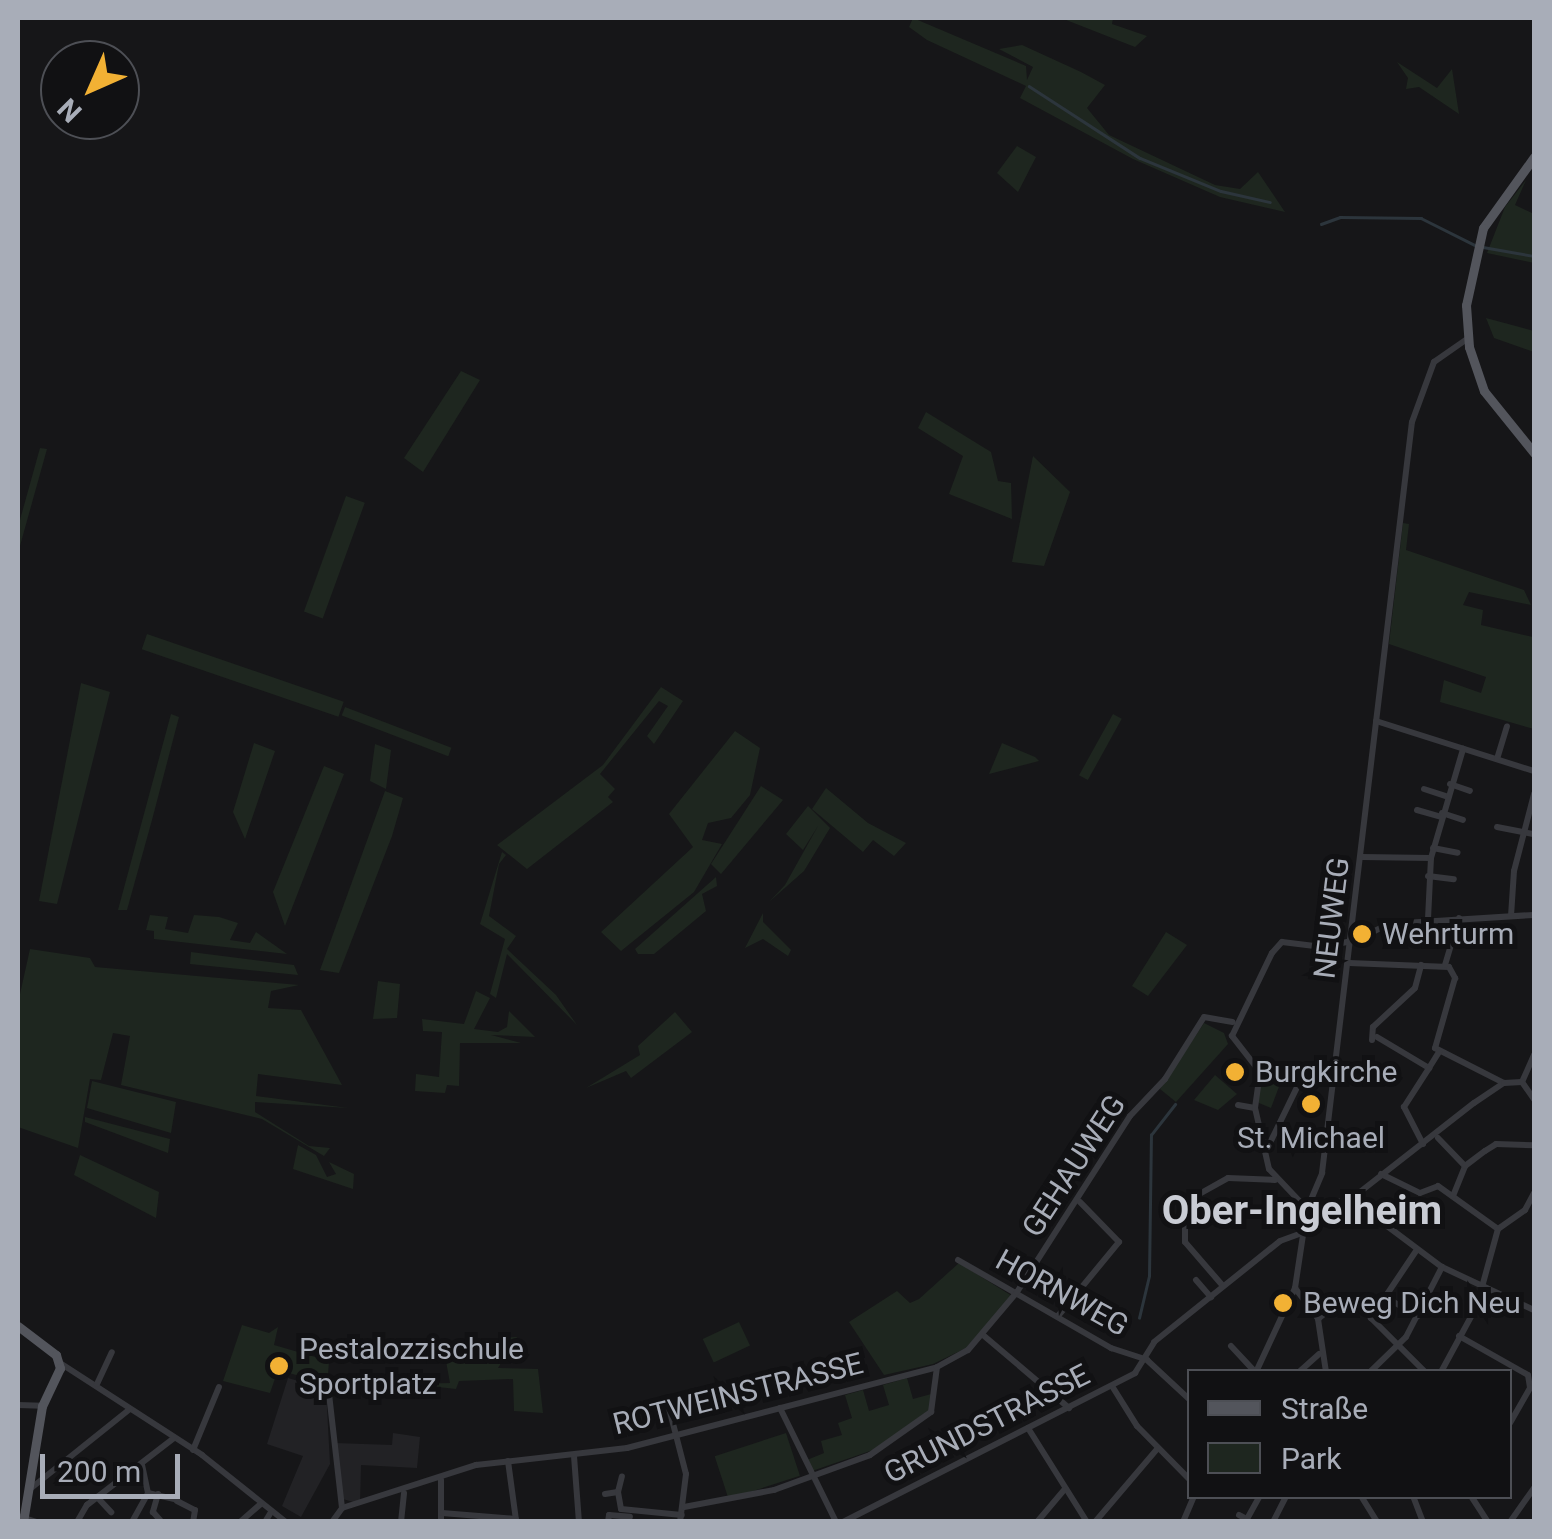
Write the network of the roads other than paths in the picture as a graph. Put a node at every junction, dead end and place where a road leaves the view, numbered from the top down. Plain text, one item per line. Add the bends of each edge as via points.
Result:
1 (1534, 158) edge
2 (1468, 343) junction
3 (1534, 452) edge
4 (1376, 721) junction
5 (1508, 726) dead end
6 (1462, 749) junction
7 (1496, 759) junction
8 (1534, 771) edge
9 (1450, 784) junction
10 (1424, 789) dead end
11 (1470, 791) dead end
12 (1534, 794) edge
13 (1446, 796) junction
14 (1417, 810) dead end
15 (1441, 815) junction
16 (1463, 820) dead end
17 (1497, 826) dead end
18 (1524, 831) junction
19 (1534, 834) edge
20 (1433, 848) junction
21 (1458, 853) dead end
22 (1362, 857) junction
23 (1430, 858) junction
24 (1428, 876) junction
25 (1454, 880) dead end
26 (1534, 915) edge
27 (1511, 916) junction
28 (1458, 918) junction
29 (1428, 920) junction
30 (1353, 930) junction
31 (1370, 930) junction
32 (1351, 940) junction
33 (1349, 963) junction
34 (1445, 965) junction
35 (1421, 966) junction
36 (1233, 1022) junction
37 (1439, 1052) junction
38 (1534, 1055) edge
39 (1338, 1061) junction
40 (1429, 1068) junction
41 (1522, 1082) junction
42 (1504, 1083) junction
43 (1534, 1099) edge
44 (1238, 1105) dead end
45 (1254, 1108) junction
46 (1438, 1138) junction
47 (1423, 1144) junction
48 (1534, 1146) edge
49 (1266, 1150) junction
50 (1466, 1166) junction
51 (1269, 1169) junction
52 (1381, 1174) junction
53 (1275, 1180) junction
54 (1262, 1182) junction
55 (1534, 1192) edge
56 (1453, 1196) junction
57 (1351, 1200) junction
58 (1080, 1202) junction
59 (1307, 1209) junction
60 (1498, 1228) junction
61 (1305, 1232) junction
62 (1416, 1251) junction
63 (958, 1260) dead end
64 (1442, 1267) junction
65 (1196, 1280) dead end
66 (1224, 1286) junction
67 (1296, 1288) junction
68 (1484, 1288) junction
69 (1018, 1292) junction
70 (1211, 1297) junction
71 (1385, 1297) junction
72 (1311, 1304) junction
73 (1534, 1310) edge
74 (1058, 1316) junction
75 (1418, 1316) junction
76 (1318, 1319) junction
77 (18, 1326) edge
78 (983, 1335) junction
79 (1460, 1336) junction
80 (1231, 1346) dead end
81 (1396, 1347) junction
82 (112, 1352) dead end
83 (1320, 1354) junction
84 (1147, 1360) junction
85 (60, 1363) junction
86 (937, 1367) junction
87 (1252, 1369) edge
88 (1256, 1369) edge
89 (1302, 1369) edge
90 (1325, 1369) edge
91 (1373, 1369) edge
92 (1422, 1369) edge
93 (1443, 1369) edge
94 (97, 1384) junction
95 (328, 1386) dead end
96 (1112, 1386) junction
97 (219, 1387) dead end
98 (1187, 1397) edge
99 (18, 1405) edge
100 (42, 1406) junction
101 (669, 1408) dead end
102 (780, 1408) junction
103 (1070, 1408) junction
104 (130, 1410) junction
105 (1512, 1420) edge
106 (1028, 1428) junction
107 (680, 1436) junction
108 (174, 1438) junction
109 (1158, 1448) junction
110 (193, 1451) junction
111 (574, 1456) junction
112 (508, 1461) junction
113 (142, 1465) junction
114 (622, 1476) dead end
115 (1187, 1477) edge
116 (812, 1478) junction
117 (441, 1480) junction
118 (30, 1488) junction
119 (1534, 1488) edge
120 (1064, 1490) junction
121 (404, 1492) junction
122 (618, 1492) junction
123 (148, 1494) junction
124 (158, 1494) junction
125 (605, 1494) dead end
126 (97, 1496) junction
127 (1258, 1499) edge
128 (1283, 1499) edge
129 (1363, 1499) edge
130 (1473, 1499) edge
131 (261, 1504) junction
132 (139, 1505) junction
133 (342, 1508) junction
134 (111, 1512) dead end
135 (153, 1512) junction
136 (271, 1512) junction
137 (682, 1515) edge
138 (1239, 1515) dead end
139 (630, 1516) edge
140 (442, 1517) edge
141 (654, 1517) edge
142 (21, 1518) edge
143 (516, 1520) edge
144 (159, 1521) edge
145 (1511, 1521) edge
146 (36, 1522) edge
147 (77, 1522) edge
148 (132, 1522) edge
149 (174, 1522) edge
150 (193, 1522) edge
151 (240, 1522) edge
152 (266, 1522) edge
153 (286, 1522) edge
154 (332, 1522) edge
155 (401, 1522) edge
156 (580, 1522) edge
157 (608, 1522) edge
158 (840, 1522) edge
159 (1036, 1522) edge
160 (1087, 1522) edge
161 (1095, 1522) edge
162 (1273, 1522) edge
163 (1377, 1522) edge
164 (1488, 1522) edge

1 - 2 main road via 1474,252
2 - 3 main road via 1489,401
2 - 4 street, NEUWEG via 1439,356 1412,422
4 - 6 street
4 - 22 street, NEUWEG
5 - 7 street
6 - 7 street
6 - 9 street
7 - 8 street
9 - 11 street
9 - 13 street
10 - 13 street
12 - 18 street
13 - 15 street
14 - 15 street
15 - 16 street
15 - 20 street
17 - 18 street
18 - 19 street
18 - 27 street
20 - 21 street
20 - 23 street
22 - 23 street
22 - 30 street, NEUWEG
23 - 24 street
24 - 25 street
24 - 29 street
26 - 27 street
27 - 28 street
28 - 29 street
28 - 34 street
29 - 31 street
30 - 31 street
30 - 32 street, NEUWEG
31 - 32 street
32 - 33 street, NEUWEG
32 - 36 street via 1321,947 1282,942
33 - 35 street
33 - 39 street, NEUWEG
34 - 35 street
34 - 37 street via 1455,978 1434,1042
35 - 40 street via 1414,988 1374,1027 1374,1039
36 - 45 street via 1234,1042 1260,1072
36 - 58 street, GEHAUWEG via 1204,1017 1165,1079 1130,1116
37 - 40 street
37 - 42 street
38 - 41 street
39 - 49 street via 1299,1082
39 - 59 street, NEUWEG via 1322,1173
40 - 47 street via 1404,1107
41 - 42 street
41 - 43 street
42 - 46 street
44 - 45 street
45 - 49 street
46 - 47 street
46 - 50 street
47 - 52 street
48 - 50 street via 1496,1144
49 - 51 street
50 - 56 street
51 - 53 street
51 - 54 street
52 - 56 street via 1420,1193 1436,1185
52 - 57 street
53 - 54 street
53 - 59 street
54 - 66 street via 1228,1178 1185,1202 1185,1242
55 - 60 street via 1524,1210
56 - 60 street
57 - 59 street
57 - 62 street
58 - 69 street, GEHAUWEG
58 - 74 street via 1119,1242
59 - 61 street, NEUWEG
60 - 68 street
61 - 66 street, GRUNDSTRASSE via 1280,1241
61 - 67 street, NEUWEG
62 - 64 street
62 - 71 street
63 - 69 street, HORNWEG
64 - 68 street
64 - 75 street
65 - 70 street
66 - 70 street, GRUNDSTRASSE
67 - 72 street
67 - 88 street, NEUWEG
68 - 73 street
68 - 79 street
69 - 74 street, HORNWEG
69 - 78 street, ROTWEINSTRASSE
70 - 84 street, GRUNDSTRASSE via 1154,1342
71 - 75 street
71 - 81 street via 1371,1318
72 - 76 street
72 - 76 street via 1329,1310
74 - 84 street, HORNWEG
75 - 81 street
76 - 83 street
77 - 85 main road
78 - 86 street, ROTWEINSTRASSE
78 - 103 street
79 - 93 street
79 - 105 street via 1528,1375 1530,1388
80 - 87 street
81 - 91 street
81 - 92 street
82 - 94 street
83 - 89 street
83 - 90 street
84 - 96 street, GRUNDSTRASSE
84 - 98 street, HORNWEG
85 - 94 street
85 - 100 main road
86 - 102 street, ROTWEINSTRASSE
86 - 116 street via 935,1405 918,1426
94 - 104 street
95 - 133 street
96 - 103 street, GRUNDSTRASSE
96 - 109 street
97 - 110 street
99 - 100 street
100 - 118 main road
101 - 107 street
102 - 107 street, ROTWEINSTRASSE
102 - 116 street
103 - 106 street, GRUNDSTRASSE
104 - 108 street
104 - 118 street
106 - 120 street
106 - 158 street, GRUNDSTRASSE
107 - 111 street, ROTWEINSTRASSE
107 - 137 street
108 - 110 street
108 - 113 street
109 - 115 street
109 - 161 street
110 - 131 street
111 - 112 street, ROTWEINSTRASSE
111 - 156 street
112 - 117 street, ROTWEINSTRASSE
112 - 143 street
113 - 123 street
113 - 126 street
114 - 122 street
116 - 137 street
116 - 158 street
117 - 121 street, ROTWEINSTRASSE
117 - 140 street
118 - 142 main road
119 - 145 street
120 - 159 street
120 - 160 street
121 - 133 street, ROTWEINSTRASSE
121 - 155 street
122 - 125 street
122 - 139 street
123 - 124 street
123 - 132 street
124 - 135 street
124 - 150 street via 195,1510
126 - 134 street
126 - 147 street
127 - 138 street via 1248,1519
128 - 162 street
129 - 163 street
130 - 164 street
131 - 136 street
131 - 151 street
132 - 135 street
132 - 148 street
133 - 154 street
135 - 144 street
136 - 152 street
136 - 153 street
137 - 141 street
139 - 141 street
139 - 157 street via 608,1515
140 - 143 street
142 - 146 street
144 - 149 street

